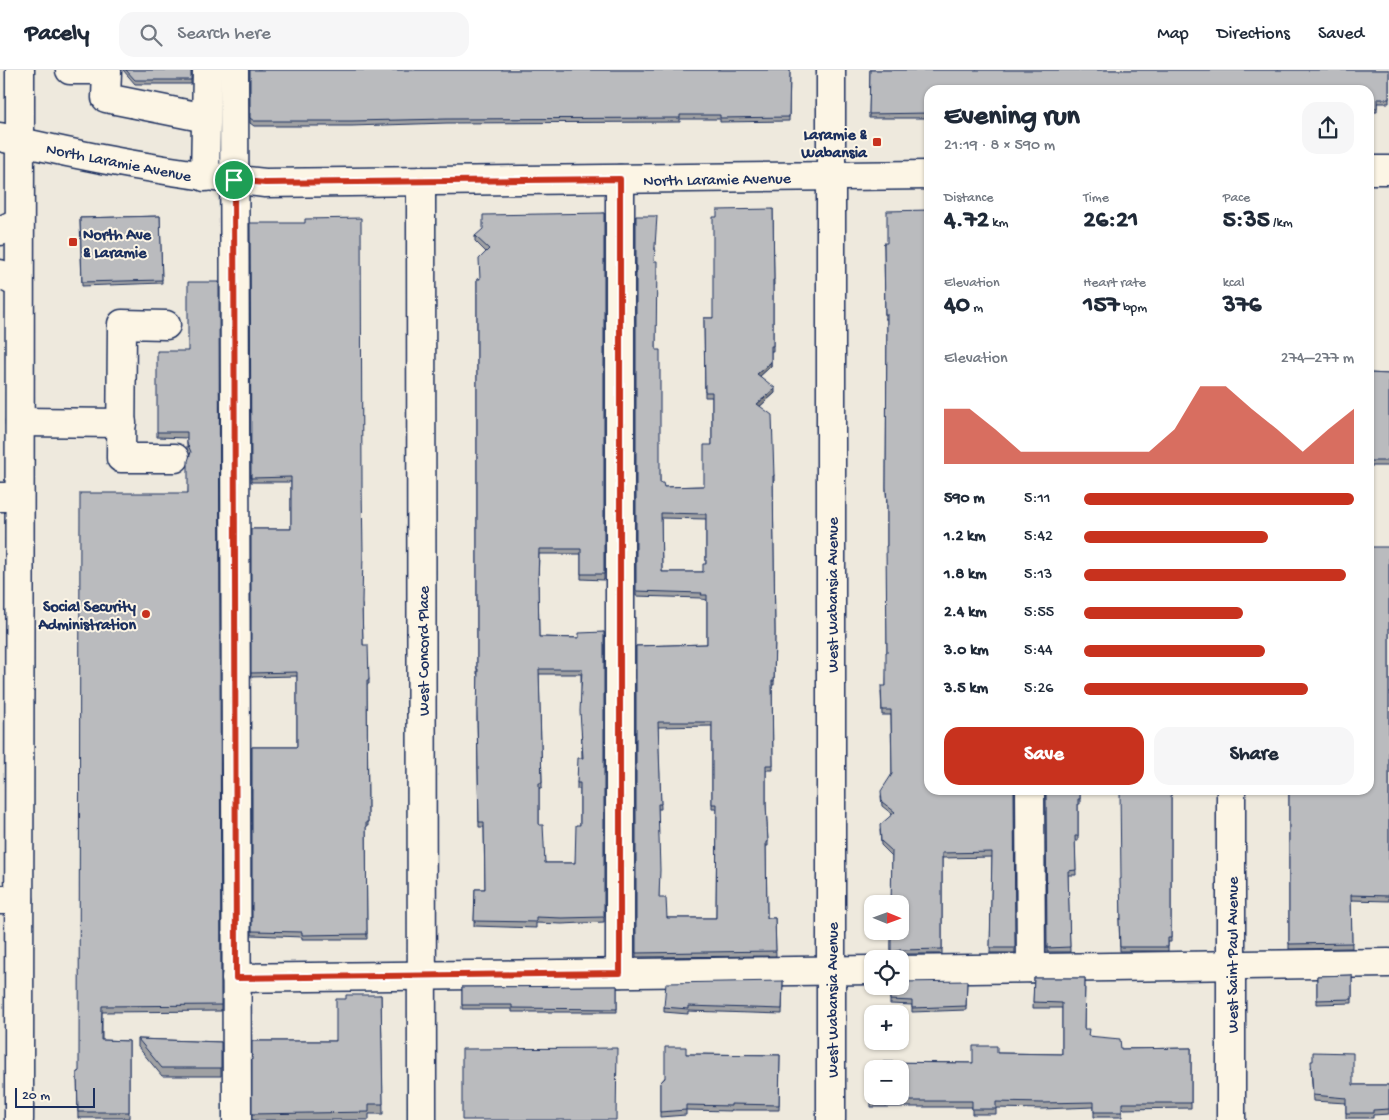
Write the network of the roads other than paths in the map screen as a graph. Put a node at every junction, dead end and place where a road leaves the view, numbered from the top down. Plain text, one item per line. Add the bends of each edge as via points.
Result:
1 (20, 70) edge
2 (70, 70) edge
3 (106, 70) edge
4 (207, 70) edge
5 (234, 70) edge
6 (831, 70) edge
7 (206, 118) junction
8 (10, 139) edge
9 (1374, 170) edge
10 (1389, 170) edge
11 (924, 174) edge
12 (205, 177) junction
13 (831, 177) junction
14 (620, 179) junction
15 (234, 180) junction
16 (421, 181) junction
17 (10, 227) edge
18 (10, 279) edge
19 (166, 325) dead end
20 (20, 422) junction
21 (122, 423) junction
22 (175, 458) dead end
23 (10, 497) edge
24 (1030, 795) edge
25 (1231, 795) edge
26 (9, 900) edge
27 (1389, 963) edge
28 (1231, 965) junction
29 (1031, 968) junction
30 (831, 970) junction
31 (864, 970) edge
32 (909, 970) edge
33 (620, 973) junction
34 (422, 976) junction
35 (236, 978) junction
36 (19, 1120) edge
37 (237, 1120) edge
38 (422, 1120) edge
39 (831, 1120) edge
40 (1231, 1120) edge

1 - 8 street
2 - 3 street
3 - 7 street via 106,98
4 - 7 street
5 - 15 street
6 - 13 street, West Wabansia Avenue
7 - 12 street
8 - 12 street, North Laramie Avenue
8 - 17 street
9 - 10 street
11 - 13 street, North Laramie Avenue
12 - 15 street, North Laramie Avenue
13 - 14 street, North Laramie Avenue
13 - 30 street, West Wabansia Avenue
14 - 16 street, North Laramie Avenue
14 - 33 street
15 - 16 street, North Laramie Avenue via 265,183
15 - 35 street
16 - 34 street, West Concord Place
17 - 18 street
18 - 20 street
19 - 21 street via 122,324
20 - 21 street
20 - 23 street
21 - 22 street via 121,458
23 - 26 street
24 - 29 street
25 - 28 street, West Saint Paul Avenue
26 - 36 street
27 - 28 street
28 - 29 street
28 - 40 street, West Saint Paul Avenue
29 - 32 street
30 - 31 street
30 - 33 street
30 - 39 street, West Wabansia Avenue
33 - 34 street
34 - 35 street
34 - 38 street, West Concord Place
35 - 37 street

